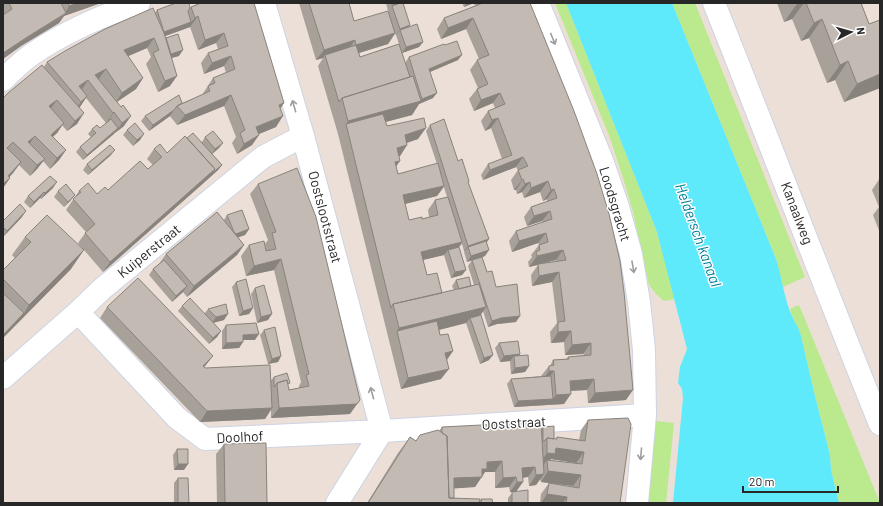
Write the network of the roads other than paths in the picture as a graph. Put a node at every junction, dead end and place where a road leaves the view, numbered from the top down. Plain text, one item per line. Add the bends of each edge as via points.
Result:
1 (139, 3) edge
2 (264, 3) edge
3 (538, 3) edge
4 (714, 3) edge
5 (3, 80) edge
6 (303, 136) junction
7 (78, 312) junction
8 (3, 378) edge
9 (645, 415) junction
10 (880, 424) edge
11 (382, 431) junction
12 (337, 503) edge
13 (636, 503) edge

1 - 5 street via 67,33 30,56
6 -> 2 street, Oostslootstraat
3 -> 9 street, Loodsgracht via 603,163 627,241 639,302 644,350
4 - 10 street, Kanaalweg
6 - 7 street, Kuiperstraat via 263,157
11 -> 6 street, Oostslootstraat
7 - 8 street, Kuiperstraat
7 - 11 street, Doolhof via 177,418 205,439
9 - 11 street, Ooststraat
9 -> 13 street, Loodsgracht
11 - 12 street

